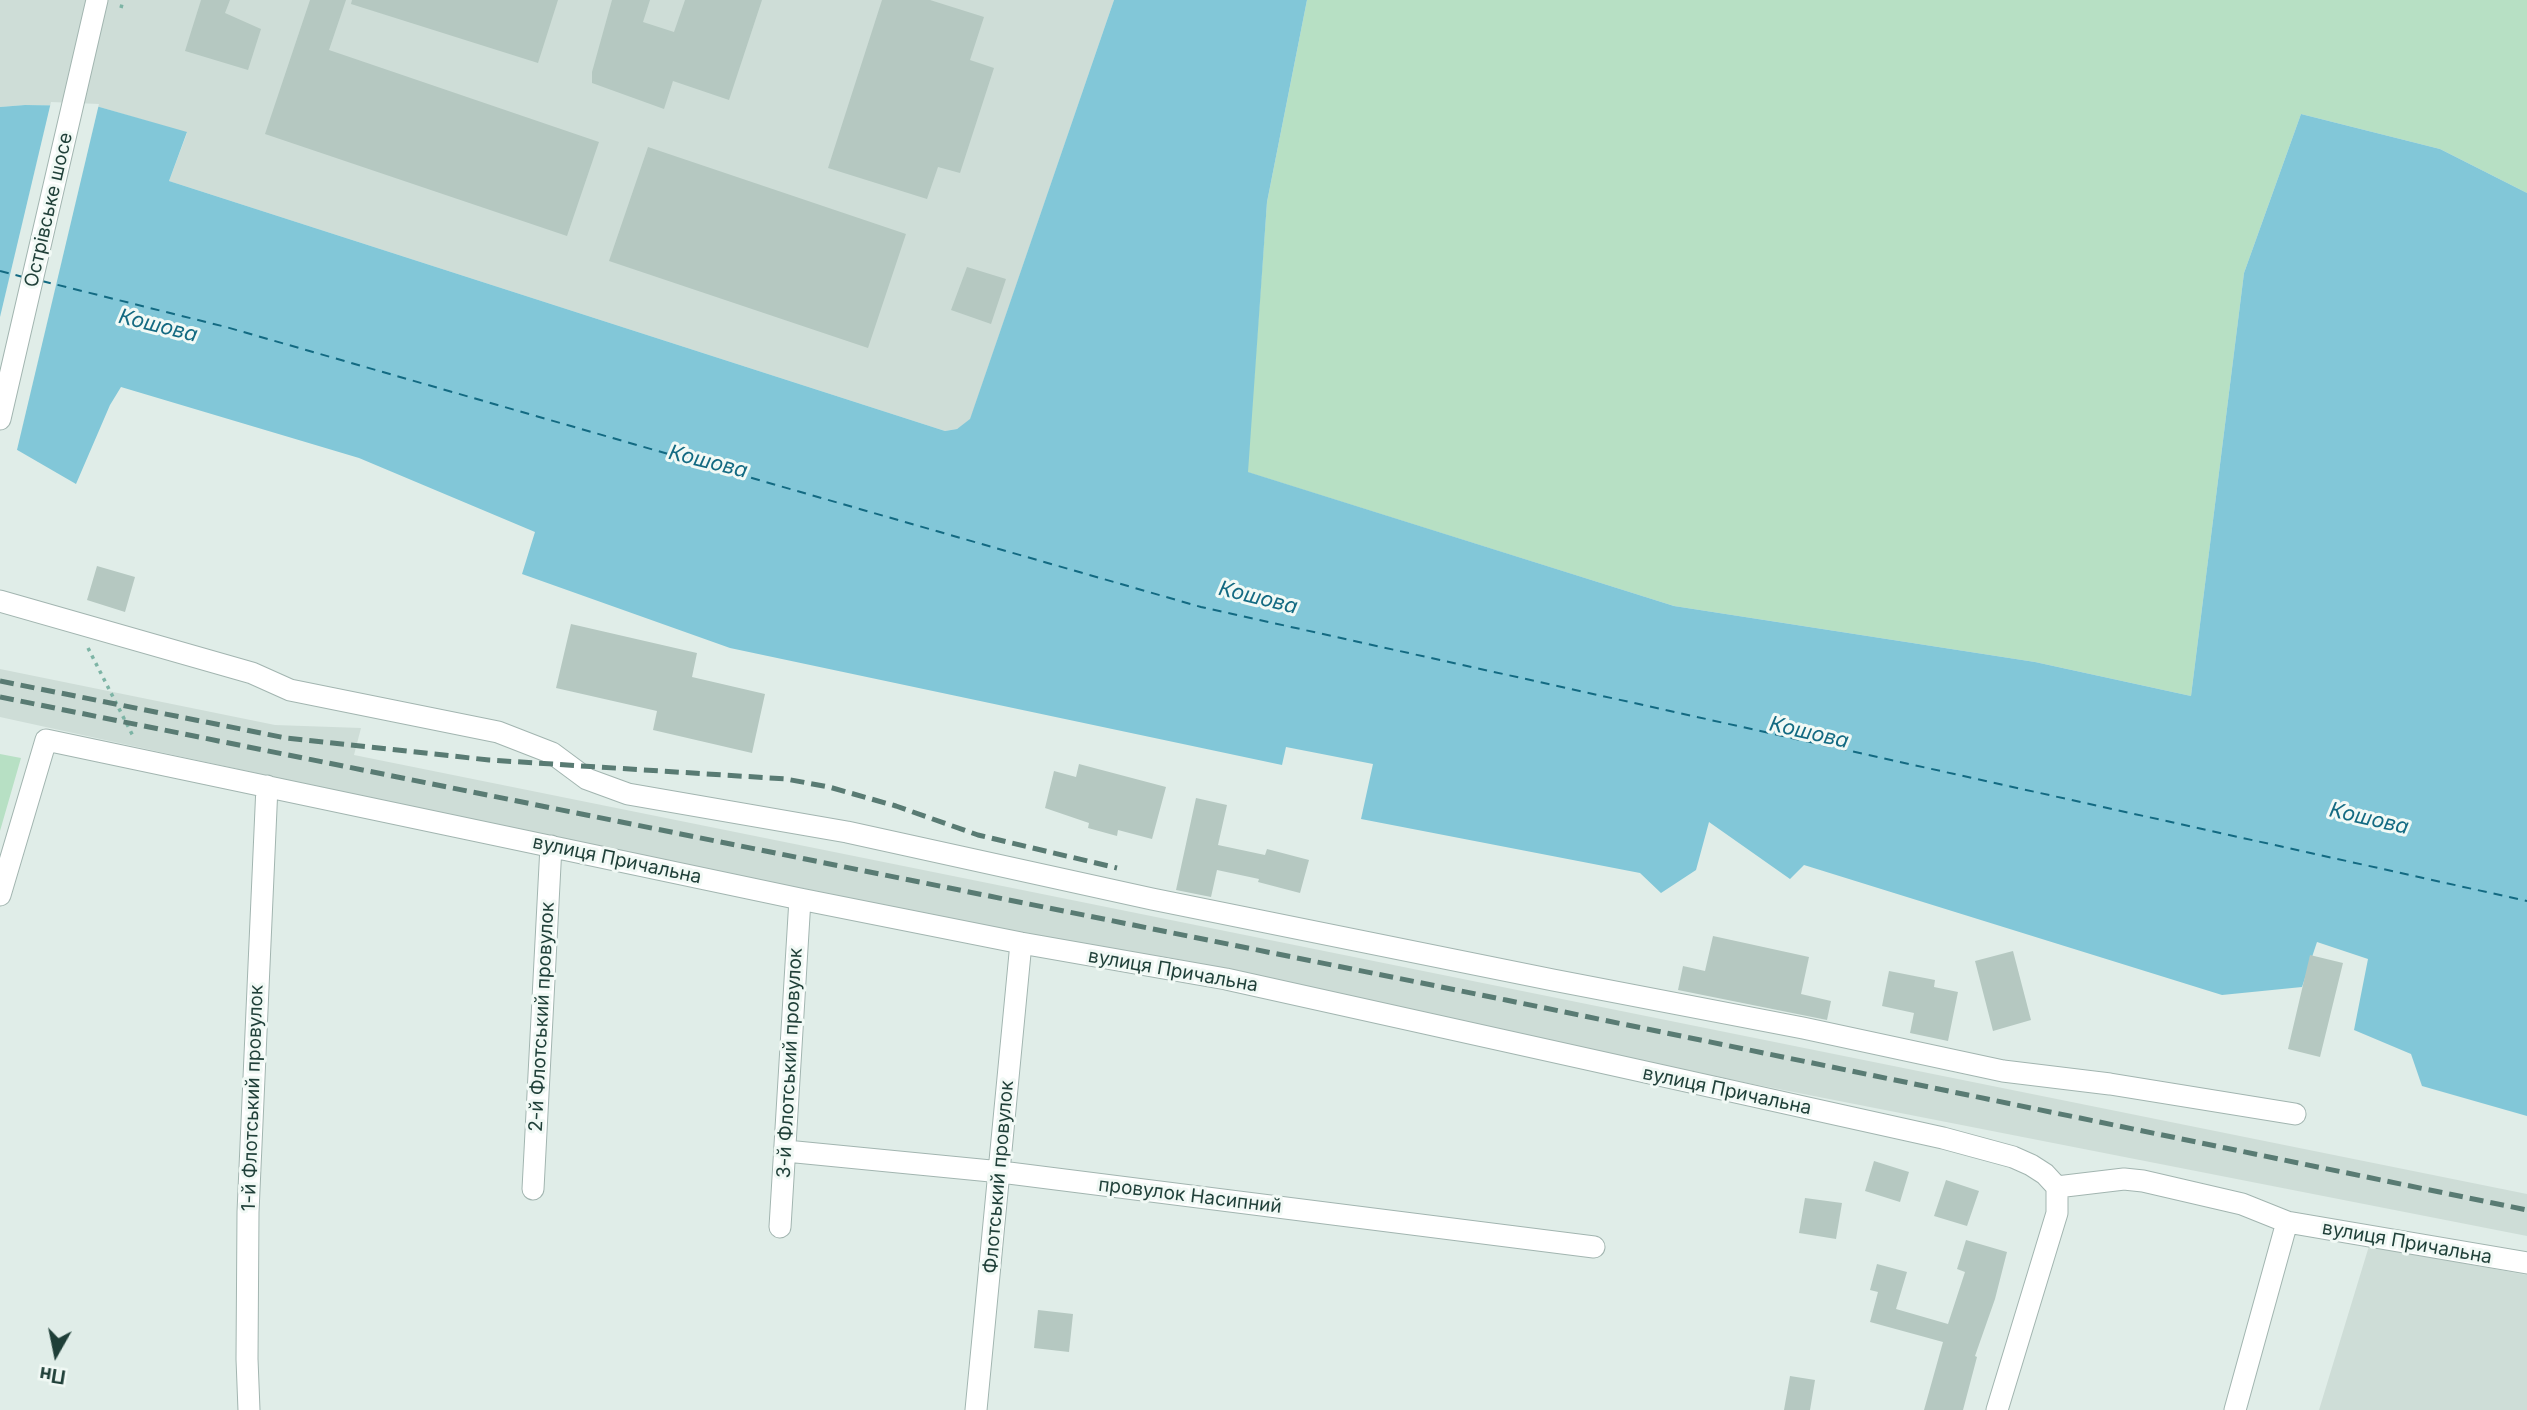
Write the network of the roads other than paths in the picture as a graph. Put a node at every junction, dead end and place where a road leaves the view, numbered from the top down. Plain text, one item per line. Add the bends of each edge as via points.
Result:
1 (97, 1) edge
2 (0, 419) edge
3 (0, 601) edge
4 (267, 786) junction
5 (551, 846) junction
6 (0, 895) edge
7 (800, 899) junction
8 (1021, 943) junction
9 (2295, 1114) dead end
10 (786, 1151) junction
11 (1001, 1172) junction
12 (2057, 1187) junction
13 (533, 1189) dead end
14 (2287, 1222) junction
15 (780, 1227) dead end
16 (1594, 1247) dead end
17 (2527, 1263) edge
18 (249, 1410) edge
19 (976, 1410) edge
20 (1997, 1410) edge
21 (2235, 1410) edge

1 - 2 street, Острівське шосе
3 - 9 street via 252,673 290,690 498,732 552,753 587,779 628,794 847,832 1152,899 2003,1072
4 - 5 street, вулиця Причальна
4 - 6 street, вулиця Причальна via 46,740
4 - 18 street, 1-й Флотський провулок via 248,1212
5 - 7 street, вулиця Причальна
5 - 13 street, 2-й Флотський провулок
7 - 8 street, вулиця Причальна
7 - 10 street, 3-й Флотський провулок
8 - 11 street, Флотський провулок
8 - 12 street, вулиця Причальна via 1226,979 1943,1138 2013,1157 2045,1174
10 - 11 street, провулок Насипний
10 - 15 street, 3-й Флотський провулок
11 - 16 street, провулок Насипний
11 - 19 street, Флотський провулок
12 - 14 street, вулиця Причальна via 2143,1181 2242,1204
12 - 20 street via 2057,1213
14 - 17 street, вулиця Причальна
14 - 21 street

